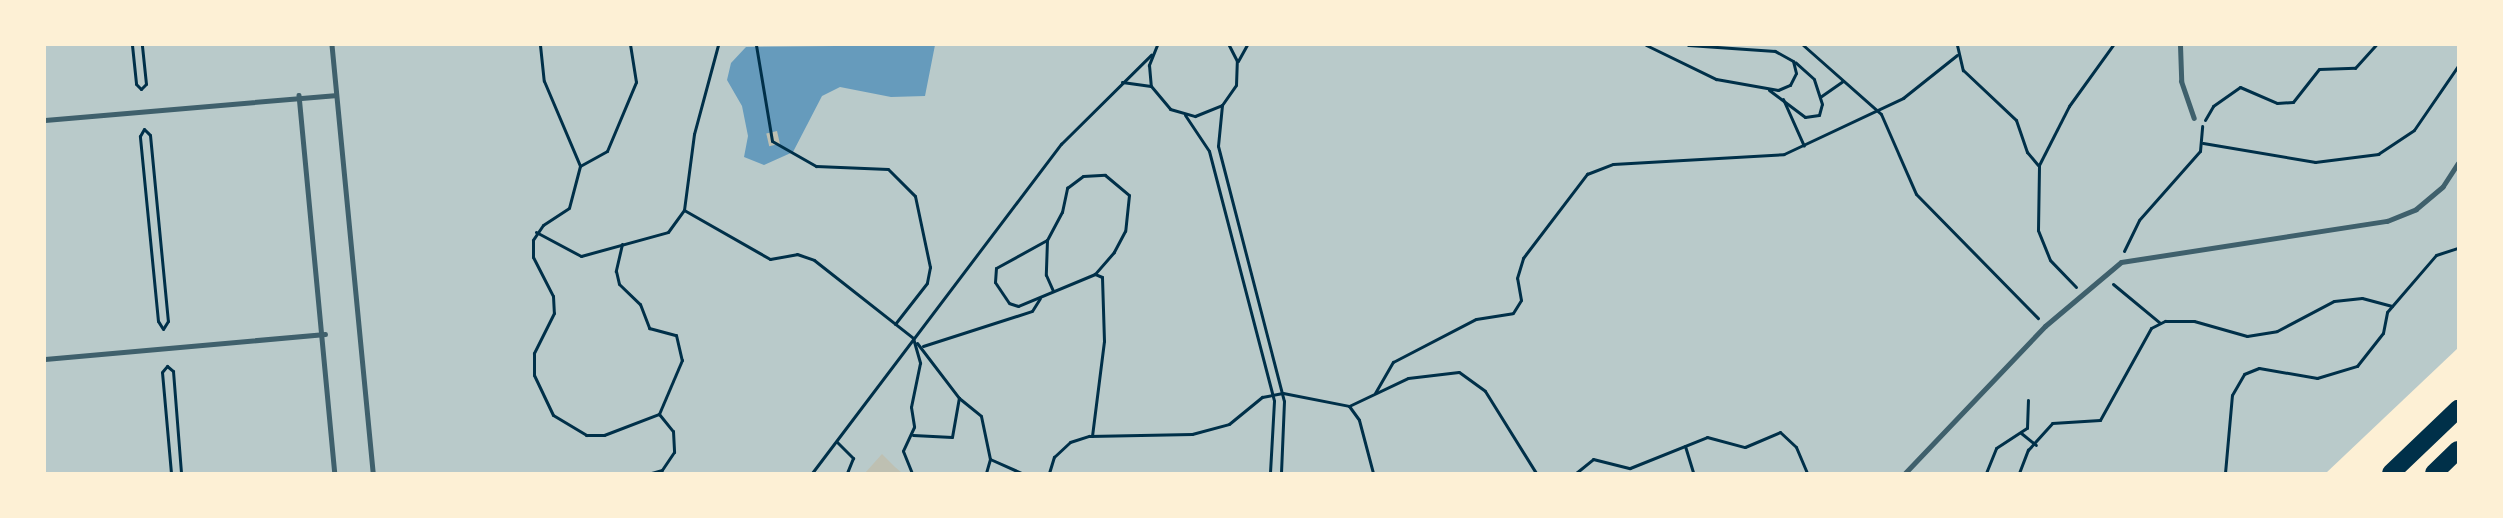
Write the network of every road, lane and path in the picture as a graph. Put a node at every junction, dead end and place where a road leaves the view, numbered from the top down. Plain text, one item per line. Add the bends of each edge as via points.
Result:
1 (132, 45) edge
2 (142, 45) edge
3 (332, 45) edge
4 (540, 45) edge
5 (630, 45) edge
6 (718, 45) edge
7 (756, 45) edge
8 (1157, 45) edge
9 (1229, 45) edge
10 (1247, 45) edge
11 (1646, 45) edge
12 (1688, 45) edge
13 (1803, 45) edge
14 (1957, 45) edge
15 (2113, 45) edge
16 (2180, 45) edge
17 (2376, 45) edge
18 (1957, 55) junction
19 (1151, 56) junction
20 (1793, 61) junction
21 (1237, 62) junction
22 (2458, 66) edge
23 (1844, 81) junction
24 (1122, 82) junction
25 (1151, 86) junction
26 (1767, 88) junction
27 (299, 95) junction
28 (334, 95) junction
29 (1820, 97) junction
30 (1782, 99) junction
31 (1222, 105) junction
32 (1877, 110) junction
33 (1185, 115) junction
34 (2194, 118) dead end
35 (45, 120) edge
36 (2203, 143) junction
37 (1804, 146) junction
38 (2458, 163) edge
39 (2039, 165) junction
40 (580, 166) junction
41 (684, 210) junction
42 (536, 232) junction
43 (1047, 240) junction
44 (622, 244) junction
45 (2458, 248) edge
46 (2121, 262) junction
47 (1095, 274) junction
48 (2104, 277) junction
49 (1053, 291) junction
50 (2081, 293) junction
51 (1040, 298) junction
52 (2392, 306) junction
53 (168, 321) joint
54 (2160, 323) junction
55 (895, 324) junction
56 (2045, 326) junction
57 (325, 334) junction
58 (913, 338) junction
59 (917, 343) junction
60 (923, 346) junction
61 (45, 359) edge
62 (1272, 393) junction
63 (1283, 393) junction
64 (1375, 393) junction
65 (959, 398) junction
66 (2028, 400) dead end
67 (1349, 406) junction
68 (2458, 409) edge
69 (659, 414) junction
70 (2020, 433) junction
71 (913, 435) junction
72 (1092, 436) junction
73 (837, 442) junction
74 (2036, 445) junction
75 (1685, 446) junction
76 (2458, 450) edge
77 (990, 459) junction
78 (171, 473) edge
79 (181, 473) edge
80 (335, 473) edge
81 (373, 473) edge
82 (651, 473) edge
83 (813, 473) edge
84 (847, 473) edge
85 (912, 473) edge
86 (986, 473) edge
87 (1021, 473) edge
88 (1048, 473) edge
89 (1270, 473) edge
90 (1281, 473) edge
91 (1373, 473) edge
92 (1536, 473) edge
93 (1576, 473) edge
94 (1693, 473) edge
95 (1807, 473) edge
96 (1905, 473) edge
97 (1986, 473) edge
98 (2019, 473) edge
99 (2225, 473) edge
100 (2391, 473) edge
101 (2434, 473) edge

1 - 2 path via 136,84 141,89 146,84
3 - 28 lane
4 - 40 path via 544,81
5 - 40 path via 636,82 607,151
6 - 41 path via 694,134
7 - 55 path via 772,141 816,166 888,169 915,196 930,267 927,283
8 - 19 path
9 - 21 path
10 - 21 path
11 - 26 path via 1694,71
12 - 20 path via 1764,50
13 - 23 path
14 - 18 path
15 - 39 path via 2069,106
16 - 34 street via 2181,81
17 - 36 path via 2355,68 2319,69 2293,102 2277,104 2240,87 2231,89 2202,124
18 - 32 path via 1904,98
18 - 39 path via 1974,83 2016,120 2027,152
19 - 24 path
19 - 25 path
20 - 26 path via 1796,74 1790,85
20 - 29 path via 1814,79
21 - 31 path via 1236,85
22 - 36 path via 2414,130 2378,154 2315,162
23 - 29 path
23 - 32 path
24 - 25 path
24 - 58 path via 1061,144
25 - 33 path via 1158,99
26 - 30 path
27 - 28 lane
27 - 35 lane
27 - 57 lane
28 - 81 lane
29 - 30 path via 1822,112 1812,119
30 - 37 path via 1784,112
31 - 33 path via 1205,114
31 - 63 path via 1218,146
32 - 37 path
32 - 56 path via 1916,194
33 - 62 path via 1209,150
36 - 46 path via 2139,220
37 - 64 path via 1735,159 1613,164 1587,174 1524,258 1517,278 1521,300 1513,314 1476,319 1393,362
38 - 46 street via 2425,201 2387,221
39 - 50 path via 2038,230 2050,260
40 - 42 path via 569,208
41 - 44 path via 668,232
41 - 55 path via 770,258 797,254 814,260
42 - 44 path via 581,256
42 - 69 path via 533,257 553,296 554,313 534,353 534,375 553,415 570,429 595,435
43 - 47 path via 1062,212 1067,188 1094,174 1115,179 1129,195 1125,231
43 - 49 path via 1044,257
43 - 51 path via 1004,262 995,272 1009,303 1018,306
44 - 69 path via 616,271 620,284 640,304 649,328 676,335 682,360
45 - 52 path via 2436,255
46 - 48 street
47 - 49 path
47 - 72 path via 1102,277 1104,341
48 - 50 street
48 - 54 path
49 - 51 path
50 - 56 street
51 - 60 path via 1032,311
52 - 54 path via 2362,298 2334,301 2277,331 2247,336 2193,321
52 - 99 path via 2373,351 2357,366 2317,378 2259,368 2238,380
53 - 53 path via 163,329 158,321 140,136 144,129 150,135
54 - 74 path via 2151,328 2100,420 2052,423
55 - 58 path
56 - 96 street
57 - 61 lane
57 - 80 lane
58 - 59 path
58 - 73 path
59 - 60 path
59 - 71 path
60 - 65 path
62 - 63 path
62 - 72 path via 1217,428 1192,434
62 - 89 path
63 - 67 path
63 - 90 path
64 - 67 path
64 - 92 path via 1435,371 1459,372 1485,391
65 - 71 path via 952,437
65 - 77 path via 981,416
66 - 70 path via 2031,420
67 - 91 path via 1359,420
68 - 100 highway
69 - 82 path via 673,431 674,452 663,470
70 - 74 path
70 - 97 path via 1996,448
71 - 85 path via 903,451
72 - 88 path via 1070,442 1054,457
73 - 83 path
73 - 84 path via 853,458
74 - 98 path
75 - 93 path via 1630,468 1593,459
75 - 94 path
75 - 95 path via 1707,437 1745,447 1780,432 1796,447
76 - 101 highway
77 - 86 path
77 - 87 path
78 - 79 path via 162,372 167,366 173,371

